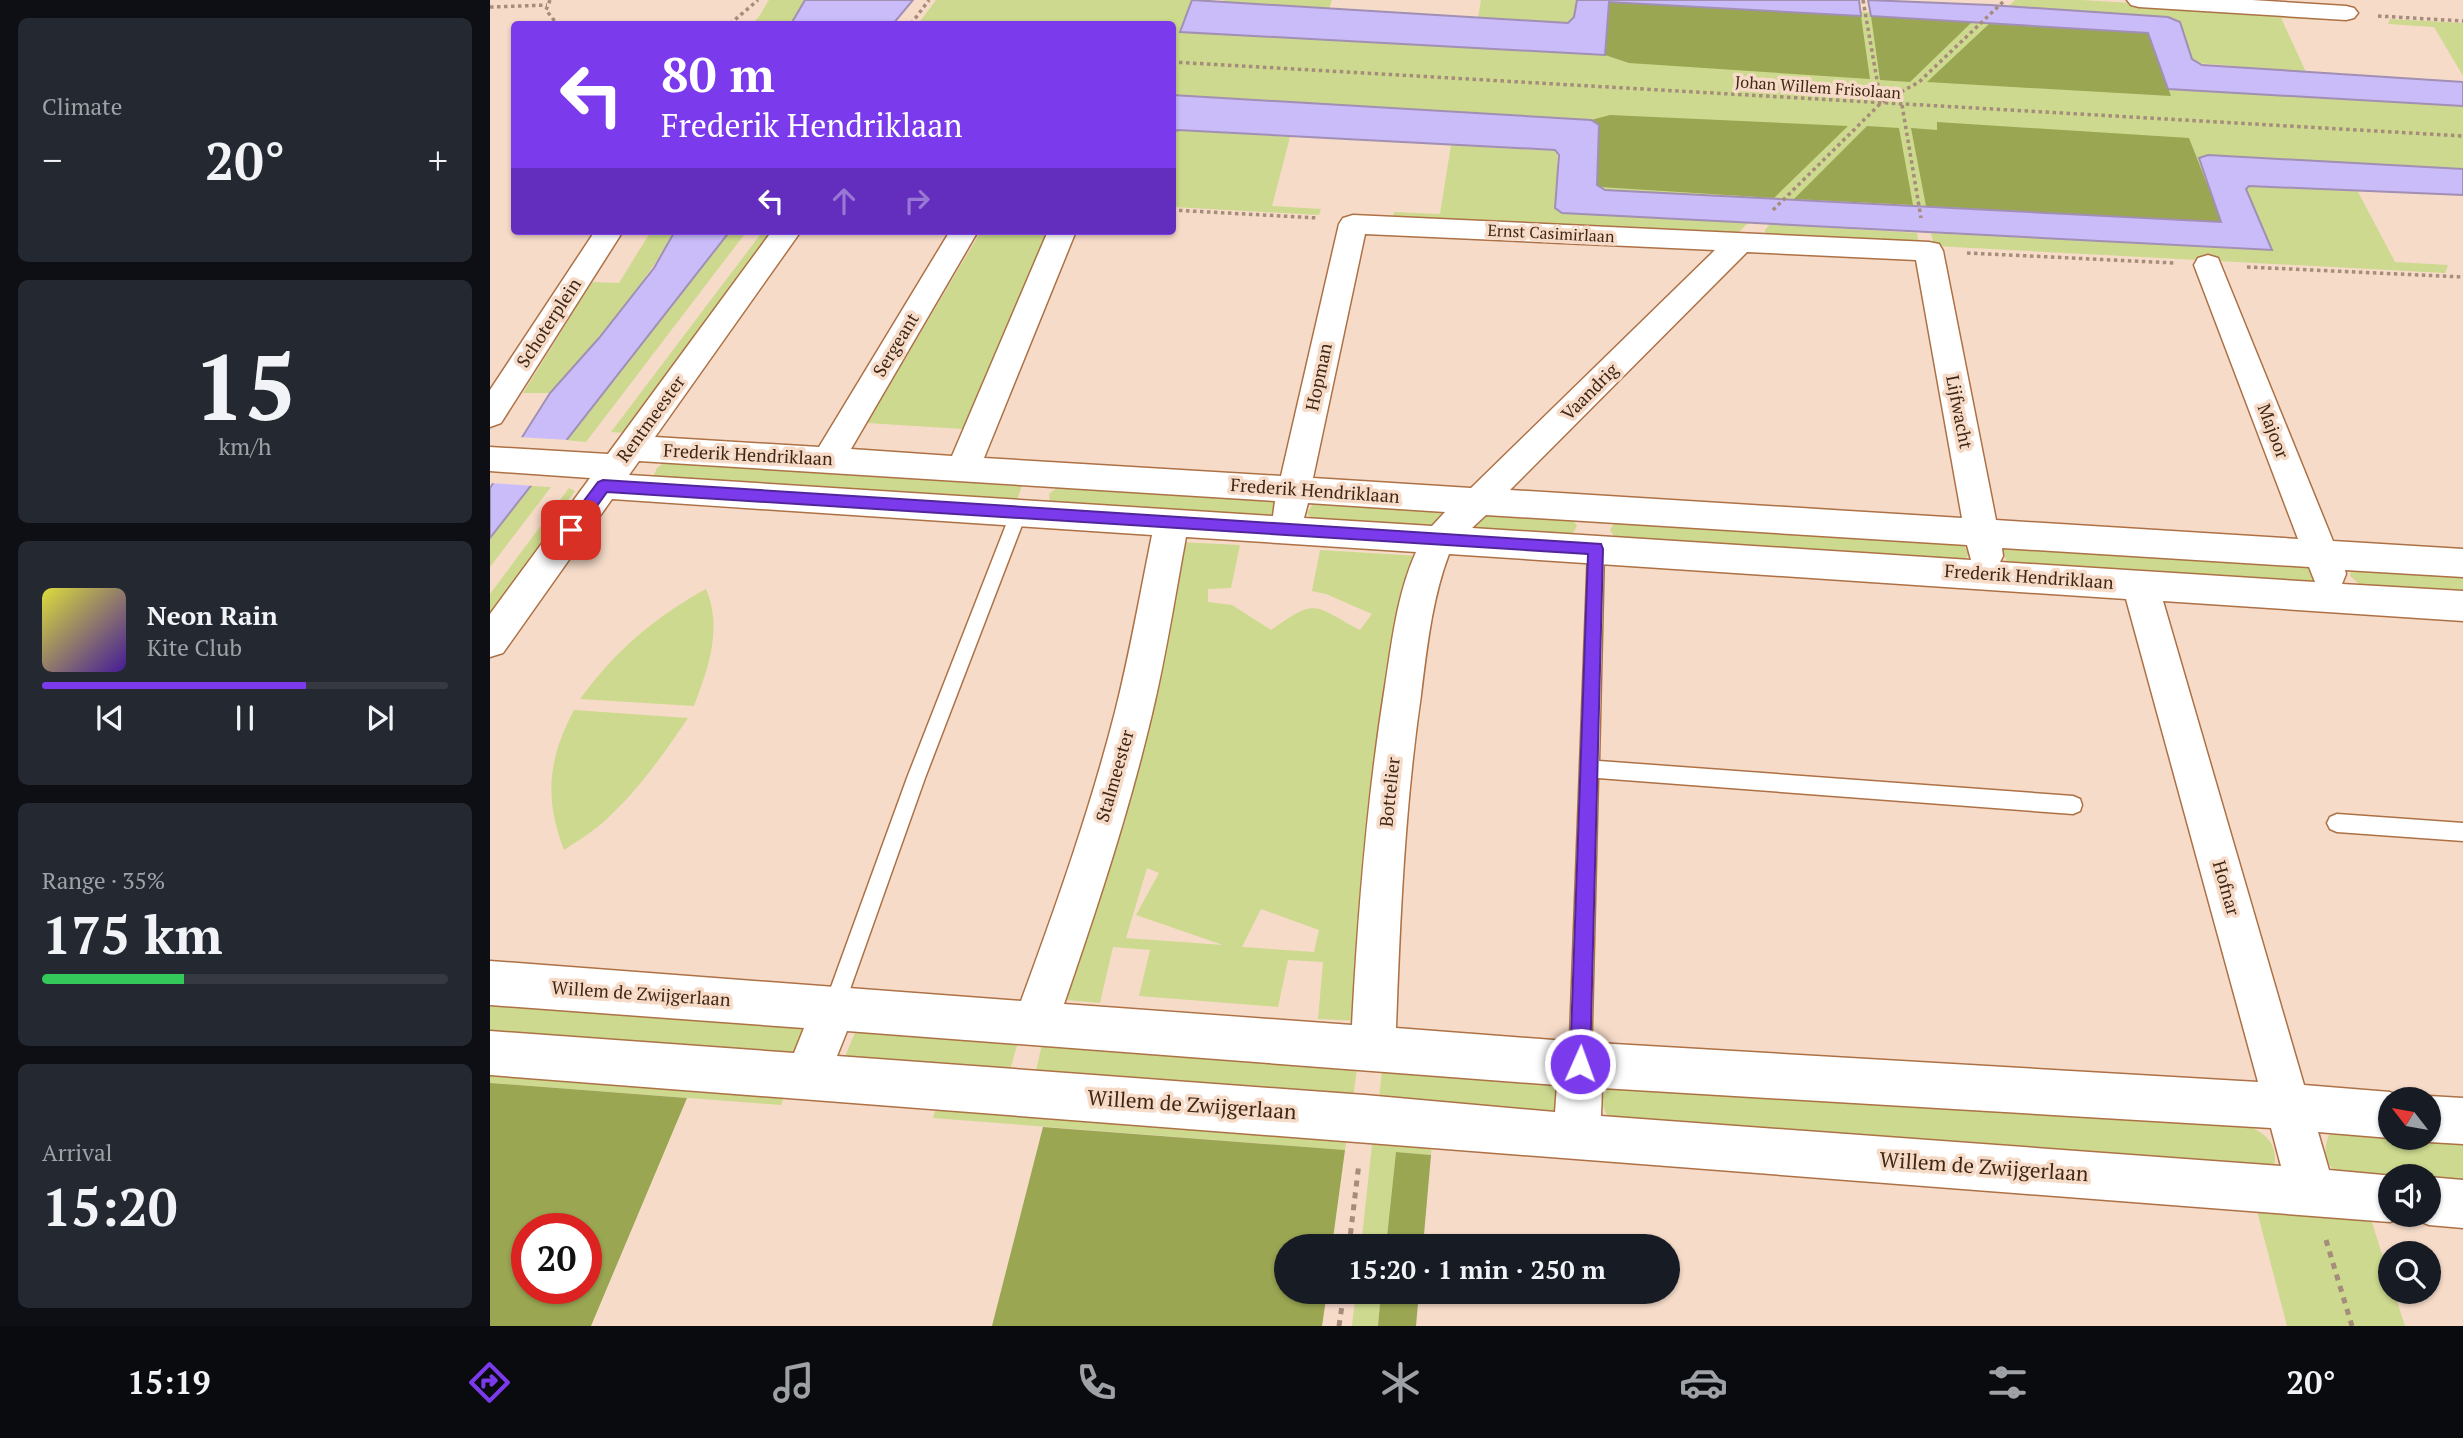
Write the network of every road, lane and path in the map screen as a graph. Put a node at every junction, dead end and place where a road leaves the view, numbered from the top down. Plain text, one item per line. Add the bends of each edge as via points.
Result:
1 (550, 0) edge
2 (758, 0) edge
3 (929, 0) edge
4 (1863, 0) edge
5 (2139, 0) edge
6 (2004, 1) edge
7 (547, 5) junction
8 (490, 7) edge
9 (2342, 7) edge
10 (555, 21) edge
11 (734, 21) edge
12 (913, 21) edge
13 (2463, 21) edge
14 (1176, 62) edge
15 (1881, 103) junction
16 (1902, 105) junction
17 (2463, 136) edge
18 (1788, 195) dead end
19 (1918, 200) dead end
20 (1176, 210) edge
21 (1353, 224) junction
22 (605, 235) edge
23 (785, 235) edge
24 (962, 235) edge
25 (1060, 235) edge
26 (1740, 242) junction
27 (1929, 251) joint
28 (2208, 265) dead end
29 (501, 381) edge
30 (490, 415) edge
31 (493, 459) edge
32 (828, 460) junction
33 (616, 467) junction
34 (963, 468) junction
35 (1034, 473) junction
36 (1295, 490) junction
37 (1480, 502) junction
38 (1596, 509) junction
39 (1019, 512) junction
40 (1171, 523) junction
41 (1285, 529) junction
42 (1982, 533) junction
43 (1438, 541) junction
44 (1596, 549) junction
45 (2321, 554) junction
46 (2463, 563) edge
47 (1988, 574) junction
48 (2140, 584) junction
49 (2339, 598) junction
50 (2463, 606) edge
51 (490, 642) edge
52 (1589, 769) junction
53 (2073, 805) dead end
54 (2337, 823) dead end
55 (2463, 832) edge
56 (490, 983) edge
57 (833, 1009) junction
58 (1035, 1023) junction
59 (1373, 1048) junction
60 (490, 1053) edge
61 (1580, 1064) junction
62 (807, 1078) junction
63 (2287, 1106) junction
64 (2378, 1114) edge
65 (2441, 1120) edge
66 (2463, 1121) edge
67 (1577, 1137) junction
68 (2312, 1192) junction
69 (2378, 1197) edge
70 (2441, 1202) edge
71 (2463, 1204) edge
72 (1342, 1304) edge
73 (1339, 1326) edge
74 (2352, 1326) edge

1 - 7 path
2 - 11 path
3 - 12 path
4 - 15 path
5 - 9 street
6 - 15 path via 1919,82
7 - 8 path
7 - 10 path
9 - 13 path
14 - 15 path, Johan Willem Frisolaan
15 - 16 path, Johan Willem Frisolaan
15 - 18 path
16 - 17 path, Johan Willem Frisolaan
16 - 19 path
20 - 21 path via 1330,218
21 - 26 street, Ernst Casimirlaan
21 - 36 street, Hopman
22 - 29 street, Schoterplein
23 - 33 street, Rentmeester
24 - 32 street, Sergeant
25 - 34 street
26 - 27 street, Ernst Casimirlaan
26 - 37 street, Vaandrig
27 - 42 street, Lijfwacht
28 - 45 street, Majoor
29 - 30 street, Schoterplein
31 - 33 street
32 - 33 street, Frederik Hendriklaan
32 - 34 street, Frederik Hendriklaan
33 - 39 street, Frederik Hendriklaan
33 - 51 street, Rentmeester
34 - 35 street, Frederik Hendriklaan
35 - 36 street, Frederik Hendriklaan
35 - 39 street
36 - 37 street, Frederik Hendriklaan
36 - 41 street, Hopman
37 - 38 street, Frederik Hendriklaan
37 - 43 street, Vaandrig
38 - 42 street, Frederik Hendriklaan
38 - 44 street
39 - 40 street, Frederik Hendriklaan
39 - 57 lane
40 - 41 street, Frederik Hendriklaan
40 - 58 street, Stalmeester via 1144,668 1118,768 1070,927
41 - 43 street, Frederik Hendriklaan
42 - 45 street, Frederik Hendriklaan
42 - 47 street, Lijfwacht
43 - 44 street, Frederik Hendriklaan
43 - 59 street, Bottelier via 1429,558 1399,710 1383,864
44 - 47 street, Frederik Hendriklaan
44 - 52 lane
45 - 46 street, Frederik Hendriklaan
45 - 49 street, Majoor
47 - 48 street, Frederik Hendriklaan
48 - 49 street, Frederik Hendriklaan
48 - 63 street, Hofnar
49 - 50 street, Frederik Hendriklaan
52 - 53 lane
52 - 61 lane
54 - 55 lane
56 - 57 street, Willem de Zwijgerlaan
57 - 58 street, Willem de Zwijgerlaan
57 - 62 street
58 - 59 street, Willem de Zwijgerlaan
59 - 61 street, Willem de Zwijgerlaan
60 - 62 street, Willem de Zwijgerlaan
61 - 63 street, Willem de Zwijgerlaan
61 - 67 street
62 - 67 street, Willem de Zwijgerlaan
63 - 64 street, Willem de Zwijgerlaan
63 - 68 street, Hofnar
65 - 66 street
67 - 68 street, Willem de Zwijgerlaan
68 - 69 street, Willem de Zwijgerlaan
68 - 74 path
70 - 71 street
72 - 73 path

